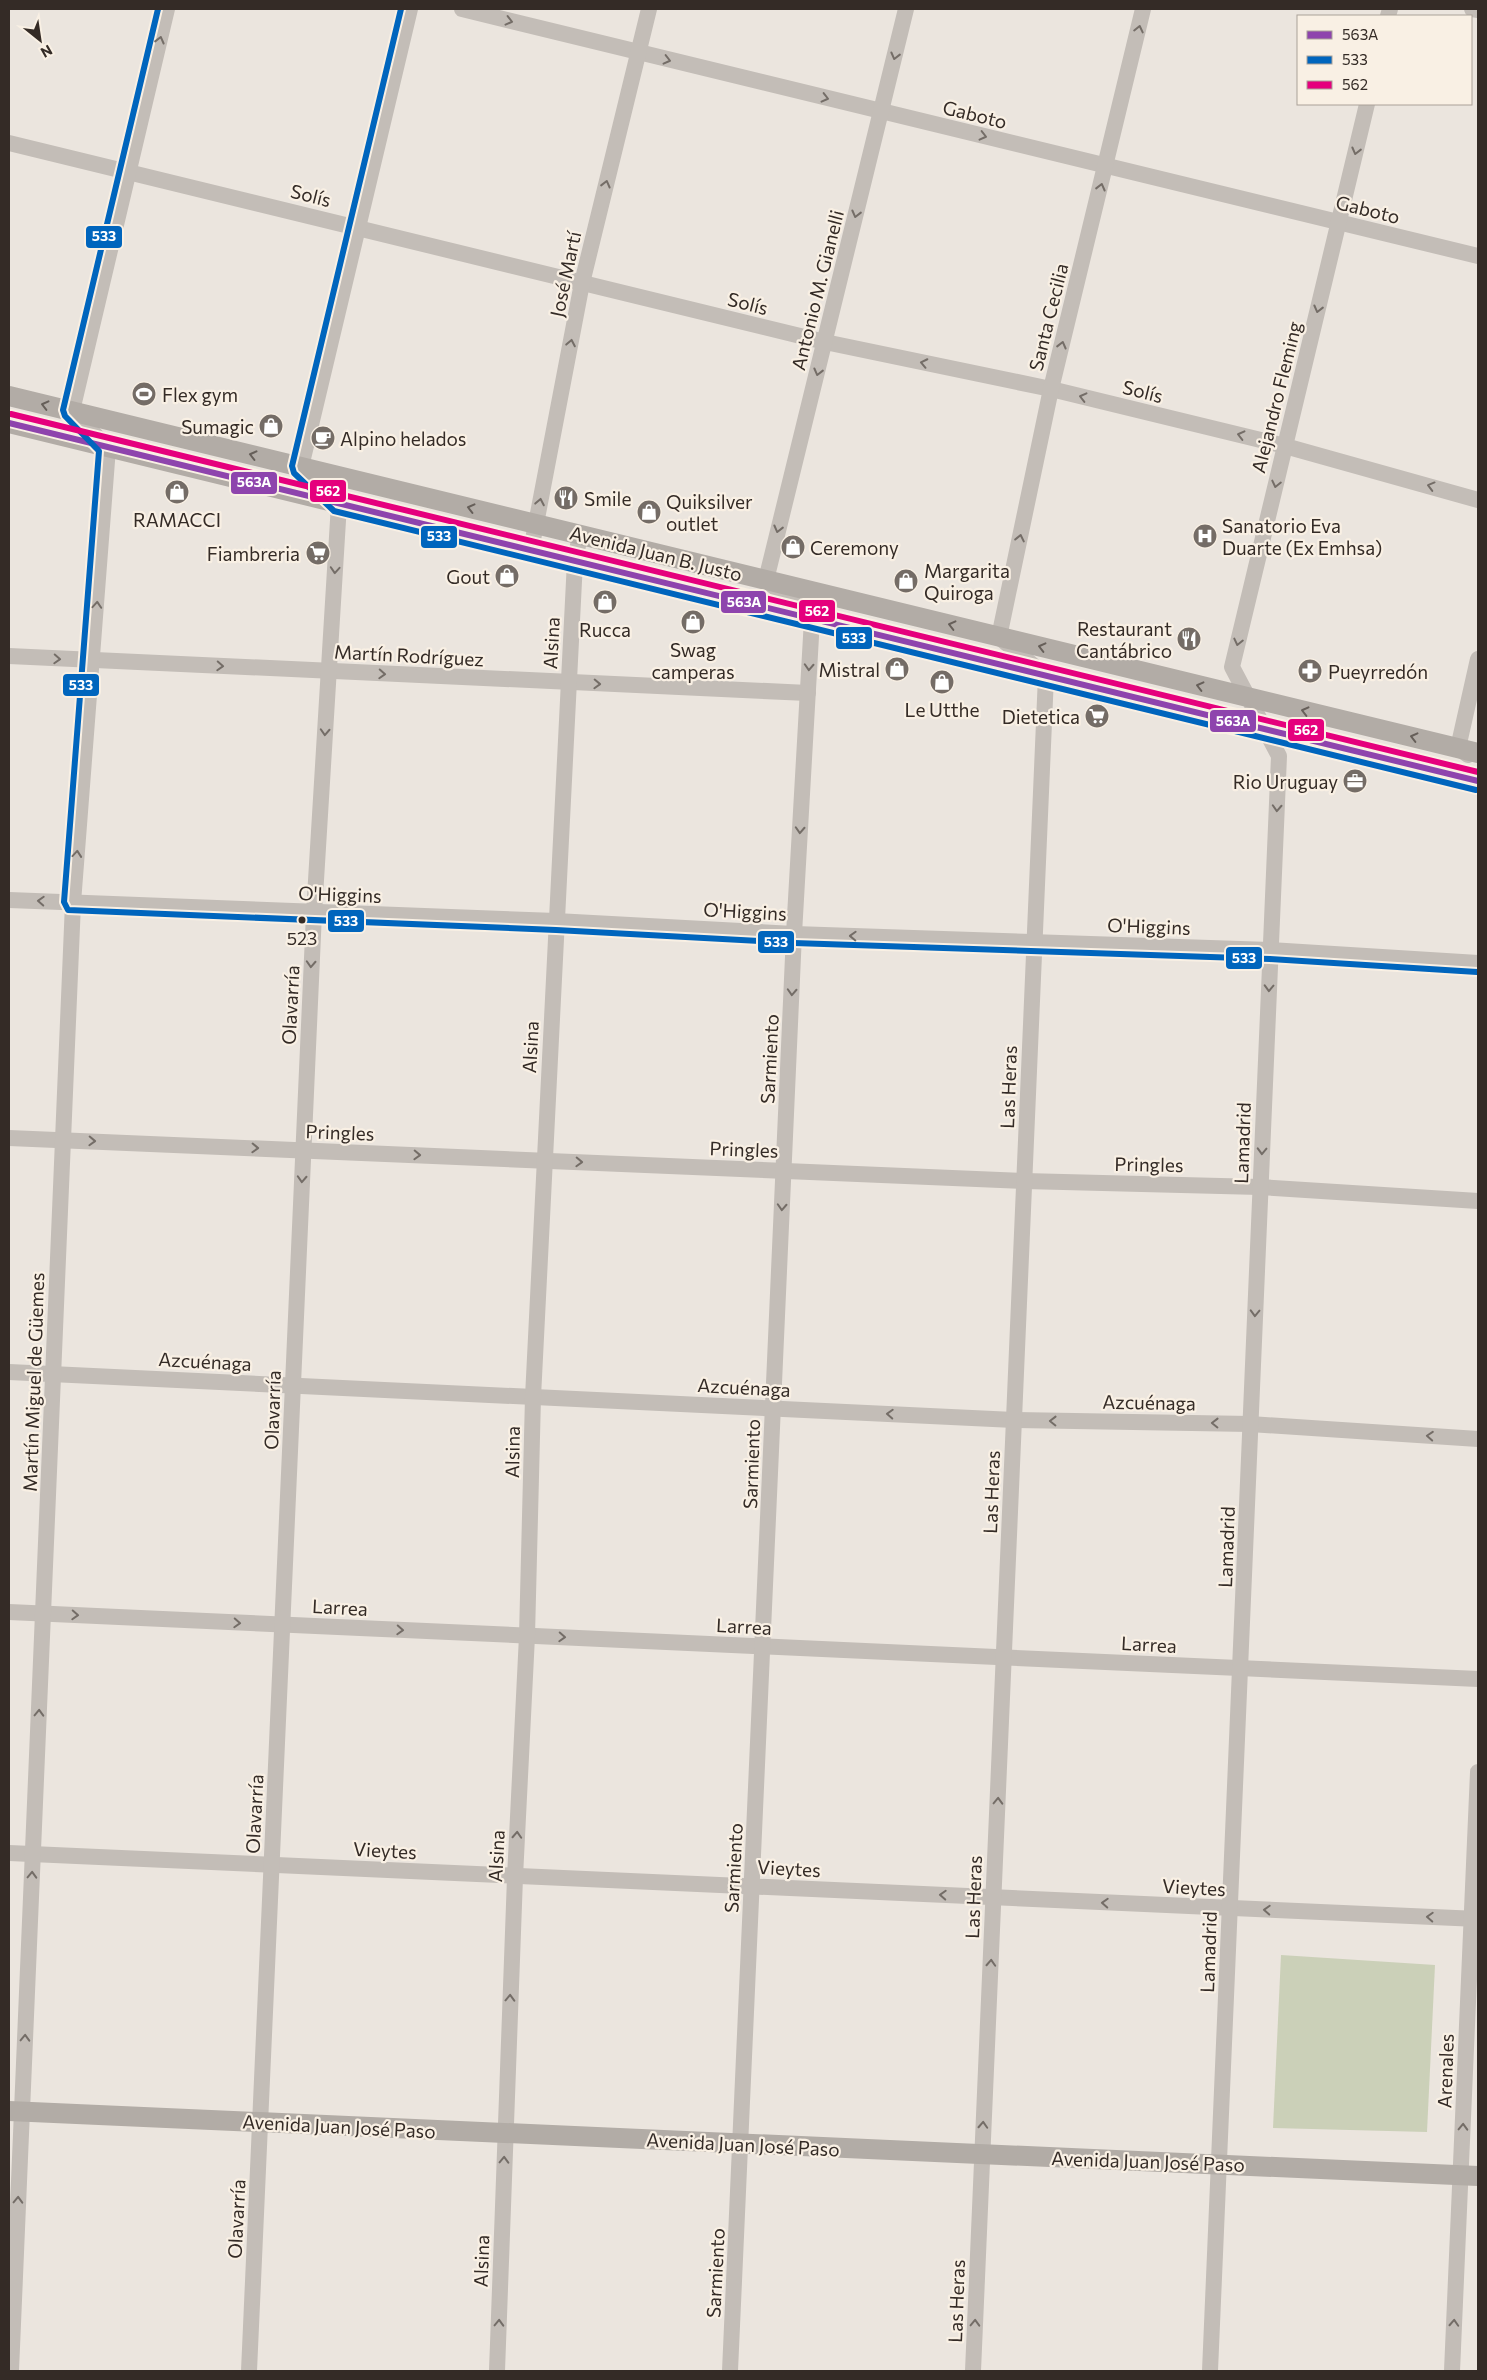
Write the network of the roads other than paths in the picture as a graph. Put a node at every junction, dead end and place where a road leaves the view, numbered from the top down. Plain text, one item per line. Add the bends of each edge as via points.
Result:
1 (167, 9) edge
2 (410, 9) edge
3 (462, 9) edge
4 (649, 9) edge
5 (906, 9) edge
6 (1143, 9) edge
7 (1472, 9) edge
8 (1478, 10) edge
9 (639, 53) junction
10 (1367, 105) edge
11 (881, 112) junction
12 (9, 143) edge
13 (1106, 166) junction
14 (127, 172) junction
15 (1339, 222) junction
16 (357, 227) junction
17 (1478, 256) edge
18 (582, 283) junction
19 (825, 342) junction
20 (1051, 389) junction
21 (9, 396) edge
22 (72, 411) junction
23 (9, 423) edge
24 (1285, 446) junction
25 (108, 448) junction
26 (301, 467) junction
27 (1478, 500) edge
28 (339, 504) junction
29 (536, 524) junction
30 (580, 535) junction
31 (530, 550) junction
32 (575, 561) junction
33 (766, 580) junction
34 (812, 619) junction
35 (999, 637) junction
36 (9, 656) edge
37 (1478, 659) edge
38 (92, 660) junction
39 (328, 672) junction
40 (1046, 676) junction
41 (569, 683) junction
42 (808, 694) junction
43 (1248, 697) junction
44 (1264, 728) junction
45 (1458, 748) junction
46 (1478, 753) edge
47 (1478, 762) edge
48 (1478, 781) edge
49 (9, 900) edge
50 (73, 903) junction
51 (314, 913) junction
52 (556, 922) junction
53 (794, 934) junction
54 (1035, 943) junction
55 (1270, 950) junction
56 (1478, 964) edge
57 (9, 1138) edge
58 (63, 1140) junction
59 (303, 1150) junction
60 (544, 1161) junction
61 (784, 1170) junction
62 (1024, 1181) junction
63 (1260, 1187) junction
64 (1478, 1201) edge
65 (9, 1372) edge
66 (53, 1374) junction
67 (292, 1385) junction
68 (533, 1397) junction
69 (773, 1408) junction
70 (1014, 1420) junction
71 (1250, 1424) junction
72 (1478, 1439) edge
73 (9, 1612) edge
74 (43, 1614) junction
75 (283, 1625) junction
76 (527, 1636) junction
77 (764, 1647) junction
78 (1004, 1658) junction
79 (1241, 1668) junction
80 (1478, 1680) edge
81 (1478, 1772) edge
82 (9, 1853) edge
83 (33, 1854) junction
84 (271, 1865) junction
85 (515, 1877) junction
86 (752, 1887) junction
87 (993, 1898) junction
88 (1230, 1908) junction
89 (1475, 1919) edge
90 (15, 2112) edge
91 (260, 2122) junction
92 (505, 2133) junction
93 (740, 2144) junction
94 (982, 2154) junction
95 (1218, 2164) junction
96 (1469, 2176) edge
97 (11, 2371) edge
98 (249, 2371) edge
99 (497, 2371) edge
100 (730, 2371) edge
101 (973, 2371) edge
102 (1210, 2371) edge
103 (1452, 2371) edge

14 -> 1 street
2 - 16 street
3 -> 9 street, Gaboto
4 - 9 street, José Martí
5 -> 11 street, Antonio M. Gianelli
13 -> 6 street, Santa Cecilia
7 - 8 street
9 -> 11 street, Gaboto
18 -> 9 street, José Martí
10 -> 15 street, Alejandro Fleming
11 -> 13 street, Gaboto
11 -> 19 street, Antonio M. Gianelli
12 - 14 street, Solís
13 - 15 street, Gaboto
20 -> 13 street, Santa Cecilia
14 - 16 street, Solís
14 - 22 street
15 - 17 street, Gaboto
15 -> 24 street, Alejandro Fleming
16 - 18 street, Solís
16 - 26 street
18 - 19 street, Solís
29 -> 18 street, José Martí
20 -> 19 street, Solís
19 -> 33 street, Antonio M. Gianelli
24 -> 20 street, Solís
35 -> 20 street, Santa Cecilia
22 -> 21 main road, Avenida Juan B. Justo
22 - 25 street
26 -> 22 main road, Avenida Juan B. Justo
23 - 25 main road, Avenida Juan B. Justo
27 -> 24 street, Solís
24 -> 43 street, Alejandro Fleming via 1232,667
25 - 28 main road, Avenida Juan B. Justo
38 -> 25 street, Martín Miguel de Güemes
26 - 28 street
29 -> 26 main road, Avenida Juan B. Justo
28 - 31 main road, Avenida Juan B. Justo
28 -> 39 street, Olavarría
29 - 30 main road, Avenida Juan B. Justo
29 - 31 street, José Martí
30 - 32 street, Alsina
30 - 33 main road, Avenida Juan B. Justo
31 - 32 main road, Avenida Juan B. Justo
32 - 34 main road, Avenida Juan B. Justo
32 - 41 street, Alsina
33 - 34 street
35 -> 33 main road, Avenida Juan B. Justo
34 - 40 main road, Avenida Juan B. Justo
34 -> 42 street, Sarmiento
35 - 40 street
43 -> 35 main road, Avenida Juan B. Justo
36 -> 38 street, Martín Rodríguez
37 - 45 street
38 -> 39 street, Martín Rodríguez
50 -> 38 street, Martín Miguel de Güemes
39 -> 41 street, Martín Rodríguez
39 -> 51 street, Olavarría
40 - 44 main road, Avenida Juan B. Justo
40 - 54 street, Las Heras
41 -> 42 street, Martín Rodríguez
41 - 52 street, Alsina
42 -> 53 street, Sarmiento
43 - 44 street, Alejandro Fleming
45 -> 43 main road, Avenida Juan B. Justo
44 - 48 main road, Avenida Juan B. Justo
44 -> 55 street, Lamadrid via 1279,756
45 - 46 main road, Avenida Juan B. Justo
45 - 47 street
50 -> 49 street, O'Higgins
50 - 51 street, O'Higgins
50 - 58 street, Martín Miguel de Güemes
51 - 52 street, O'Higgins
51 -> 59 street, Olavarría
52 - 53 street, O'Higgins
52 - 60 street, Alsina
54 -> 53 street, O'Higgins
53 -> 61 street, Sarmiento
54 - 55 street, O'Higgins
54 - 62 street, Las Heras
55 - 56 street, O'Higgins
55 -> 63 street, Lamadrid
57 - 58 street, Pringles
58 -> 59 street, Pringles
58 - 66 street, Martín Miguel de Güemes
59 -> 60 street, Pringles
59 -> 67 street, Olavarría
60 -> 61 street, Pringles
60 - 68 street, Alsina
61 - 62 street, Pringles
61 -> 69 street, Sarmiento
62 - 63 street, Pringles
62 - 70 street, Las Heras
63 - 64 street, Pringles
63 -> 71 street, Lamadrid
65 - 66 street, Azcuénaga
66 - 67 street, Azcuénaga
66 - 74 street, Martín Miguel de Güemes
67 - 68 street, Azcuénaga
67 - 75 street, Olavarría
68 - 69 street, Azcuénaga
68 - 76 street, Alsina
70 -> 69 street, Azcuénaga
69 - 77 street, Sarmiento
71 -> 70 street, Azcuénaga
70 - 78 street, Las Heras
72 -> 71 street, Azcuénaga
71 - 79 street, Lamadrid
73 - 74 street, Larrea
74 -> 75 street, Larrea
83 -> 74 street, Martín Miguel de Güemes
75 -> 76 street, Larrea
75 - 84 street, Olavarría
76 -> 77 street, Larrea
85 -> 76 street, Alsina
77 - 78 street, Larrea
77 - 86 street, Sarmiento
78 - 79 street, Larrea
87 -> 78 street, Las Heras
79 - 80 street, Larrea
79 - 88 street, Lamadrid
81 - 89 street, Arenales
82 - 83 street, Vieytes
83 - 84 street, Vieytes
90 -> 83 street, Martín Miguel de Güemes
84 - 85 street, Vieytes
84 - 91 street, Olavarría
85 - 86 street, Vieytes
92 -> 85 street, Alsina
87 -> 86 street, Vieytes
86 - 93 street, Sarmiento
88 -> 87 street, Vieytes
94 -> 87 street, Las Heras
89 -> 88 street, Vieytes
88 - 95 street, Lamadrid
96 -> 89 street, Arenales
90 - 91 main road, Avenida Juan José Paso
97 -> 90 street, Martín Miguel de Güemes
91 - 92 main road, Avenida Juan José Paso
91 - 98 street, Olavarría
92 - 93 main road, Avenida Juan José Paso
99 -> 92 street, Alsina
93 - 94 main road, Avenida Juan José Paso
93 - 100 street, Sarmiento
94 - 95 main road, Avenida Juan José Paso
101 -> 94 street, Las Heras
95 - 96 main road, Avenida Juan José Paso
95 - 102 street, Lamadrid
103 -> 96 street, Arenales

